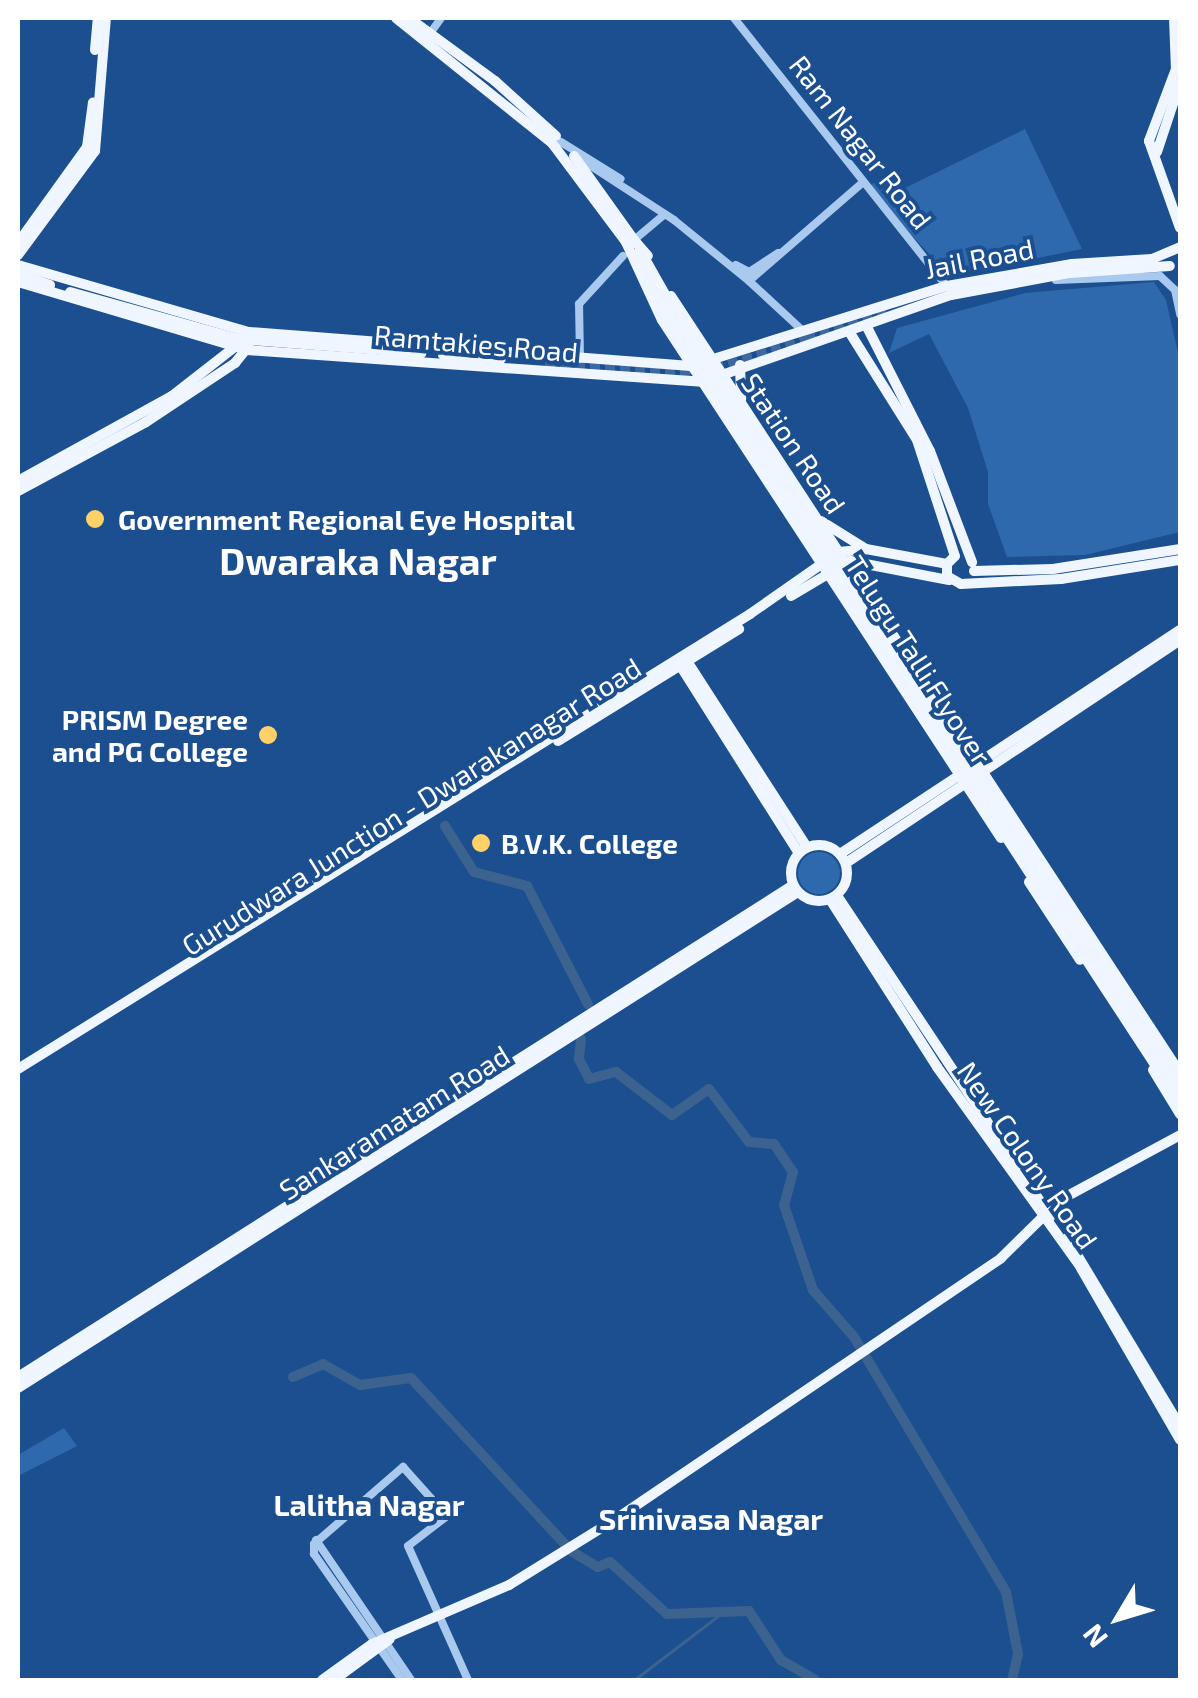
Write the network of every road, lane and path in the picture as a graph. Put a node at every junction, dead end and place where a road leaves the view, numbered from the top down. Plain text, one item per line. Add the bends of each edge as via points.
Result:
1 (98, 18) edge
2 (106, 18) edge
3 (396, 18) edge
4 (409, 18) edge
5 (441, 18) edge
6 (734, 18) edge
7 (1174, 18) edge
8 (431, 32) junction
9 (1180, 83) edge
10 (556, 142) junction
11 (573, 155) junction
12 (860, 186) junction
13 (1180, 208) edge
14 (664, 214) junction
15 (1180, 228) edge
16 (705, 242) junction
17 (18, 243) edge
18 (1180, 247) edge
19 (631, 248) junction
20 (778, 253) junction
21 (18, 255) edge
22 (18, 265) edge
23 (1174, 265) edge
24 (18, 274) edge
25 (749, 280) junction
26 (18, 282) edge
27 (952, 291) junction
28 (922, 292) junction
29 (924, 305) junction
30 (1180, 314) edge
31 (867, 327) junction
32 (802, 330) junction
33 (850, 333) junction
34 (242, 345) junction
35 (580, 359) junction
36 (712, 360) junction
37 (537, 363) junction
38 (692, 366) junction
39 (740, 366) junction
40 (721, 373) junction
41 (702, 382) junction
42 (743, 407) junction
43 (18, 481) edge
44 (18, 491) edge
45 (818, 520) junction
46 (866, 550) junction
47 (1180, 550) edge
48 (842, 557) junction
49 (951, 560) junction
50 (1180, 560) edge
51 (886, 568) junction
52 (825, 570) junction
53 (971, 571) junction
54 (950, 580) junction
55 (858, 582) junction
56 (1180, 630) edge
57 (1180, 640) edge
58 (682, 661) junction
59 (980, 768) junction
60 (964, 782) junction
61 (802, 849) junction
62 (846, 856) junction
63 (793, 891) junction
64 (834, 899) junction
65 (18, 1068) edge
66 (1180, 1074) edge
67 (18, 1076) edge
68 (1180, 1089) edge
69 (1180, 1103) edge
70 (1180, 1114) edge
71 (1180, 1132) edge
72 (1043, 1211) junction
73 (18, 1377) edge
74 (18, 1388) edge
75 (1180, 1426) edge
76 (1180, 1440) edge
77 (316, 1540) junction
78 (436, 1614) junction
79 (385, 1641) junction
80 (322, 1680) edge
81 (334, 1680) edge
82 (402, 1680) edge
83 (411, 1680) edge
84 (468, 1680) edge

1 - 17 main road via 88,147
2 - 21 main road via 95,150
3 - 10 main road
4 - 8 main road
5 - 8 street
6 - 12 street, Ram Nagar Road
7 - 15 main road via 1176,69 1149,144
8 - 10 main road
9 - 13 main road via 1156,144
10 - 11 main road
10 - 16 street
10 - 19 main road
11 - 14 street
11 - 19 main road
12 - 20 street
12 - 27 street, Ram Nagar Road
14 - 16 street
14 - 19 street
16 - 20 street via 745,272
16 - 25 street
18 - 23 main road
19 - 35 street via 579,304
19 - 36 main road, Station Road
19 - 38 main road via 638,278
19 - 68 main road, Telugu Talli Flyover, bridge
19 - 69 main road, Telugu Talli Flyover, bridge via 675,331
20 - 25 street
22 - 37 main road via 239,330
23 - 27 main road, Jail Road
24 - 34 main road
25 - 32 street
26 - 34 main road
27 - 28 main road, Jail Road
27 - 29 main road, Jail Road
27 - 30 street via 1152,274 1170,281
28 - 29 main road via 902,306
28 - 32 main road, Jail Road
29 - 31 main road, Jail Road
31 - 33 main road, Jail Road
31 - 53 main road via 930,451
32 - 36 main road, Jail Road
33 - 39 main road, Jail Road
33 - 49 main road via 916,440
34 - 37 main road, Ramtakies Road
34 - 43 main road via 172,396
34 - 44 main road via 132,430
35 - 37 main road
35 - 38 main road
36 - 38 main road, Jail Road
36 - 40 main road, Station Road
37 - 41 main road, Ramtakies Road
38 - 41 main road
39 - 40 main road, Jail Road
39 - 42 main road
40 - 41 main road, Jail Road
40 - 42 main road, Station Road
41 - 52 main road
42 - 45 main road, Station Road
45 - 46 main road
45 - 48 main road, Station Road
46 - 48 main road
46 - 49 main road
47 - 53 main road via 1052,569
48 - 51 main road
48 - 52 main road, Gurudwara Junction - Dwarakanagar Road
48 - 55 main road, Station Road
49 - 53 main road
49 - 54 main road
50 - 53 main road via 1061,580
51 - 54 main road
51 - 55 main road
52 - 58 main road, Gurudwara Junction - Dwarakanagar Road
52 - 60 main road
53 - 54 main road
55 - 59 main road, Station Road
56 - 59 main road
57 - 59 main road
58 - 61 main road
58 - 65 main road, Gurudwara Junction - Dwarakanagar Road
58 - 67 main road, Gurudwara Junction - Dwarakanagar Road
59 - 60 main road
59 - 66 main road, Station Road
60 - 62 main road
60 - 70 main road
61 - 62 main road
61 - 63 main road
62 - 64 main road
63 - 64 main road
63 - 73 main road, Sankaramatam Road
63 - 74 main road, Sankaramatam Road
64 - 72 main road, New Colony Road
71 - 72 main road
72 - 75 main road, New Colony Road via 1091,1270
72 - 76 main road, New Colony Road
72 - 78 main road via 1002,1258 570,1547 509,1585
77 - 78 street via 403,1467 446,1516 408,1546
77 - 79 street
77 - 79 street via 314,1554
78 - 79 main road
78 - 84 street
79 - 80 main road
79 - 81 main road
79 - 82 street
79 - 83 street

